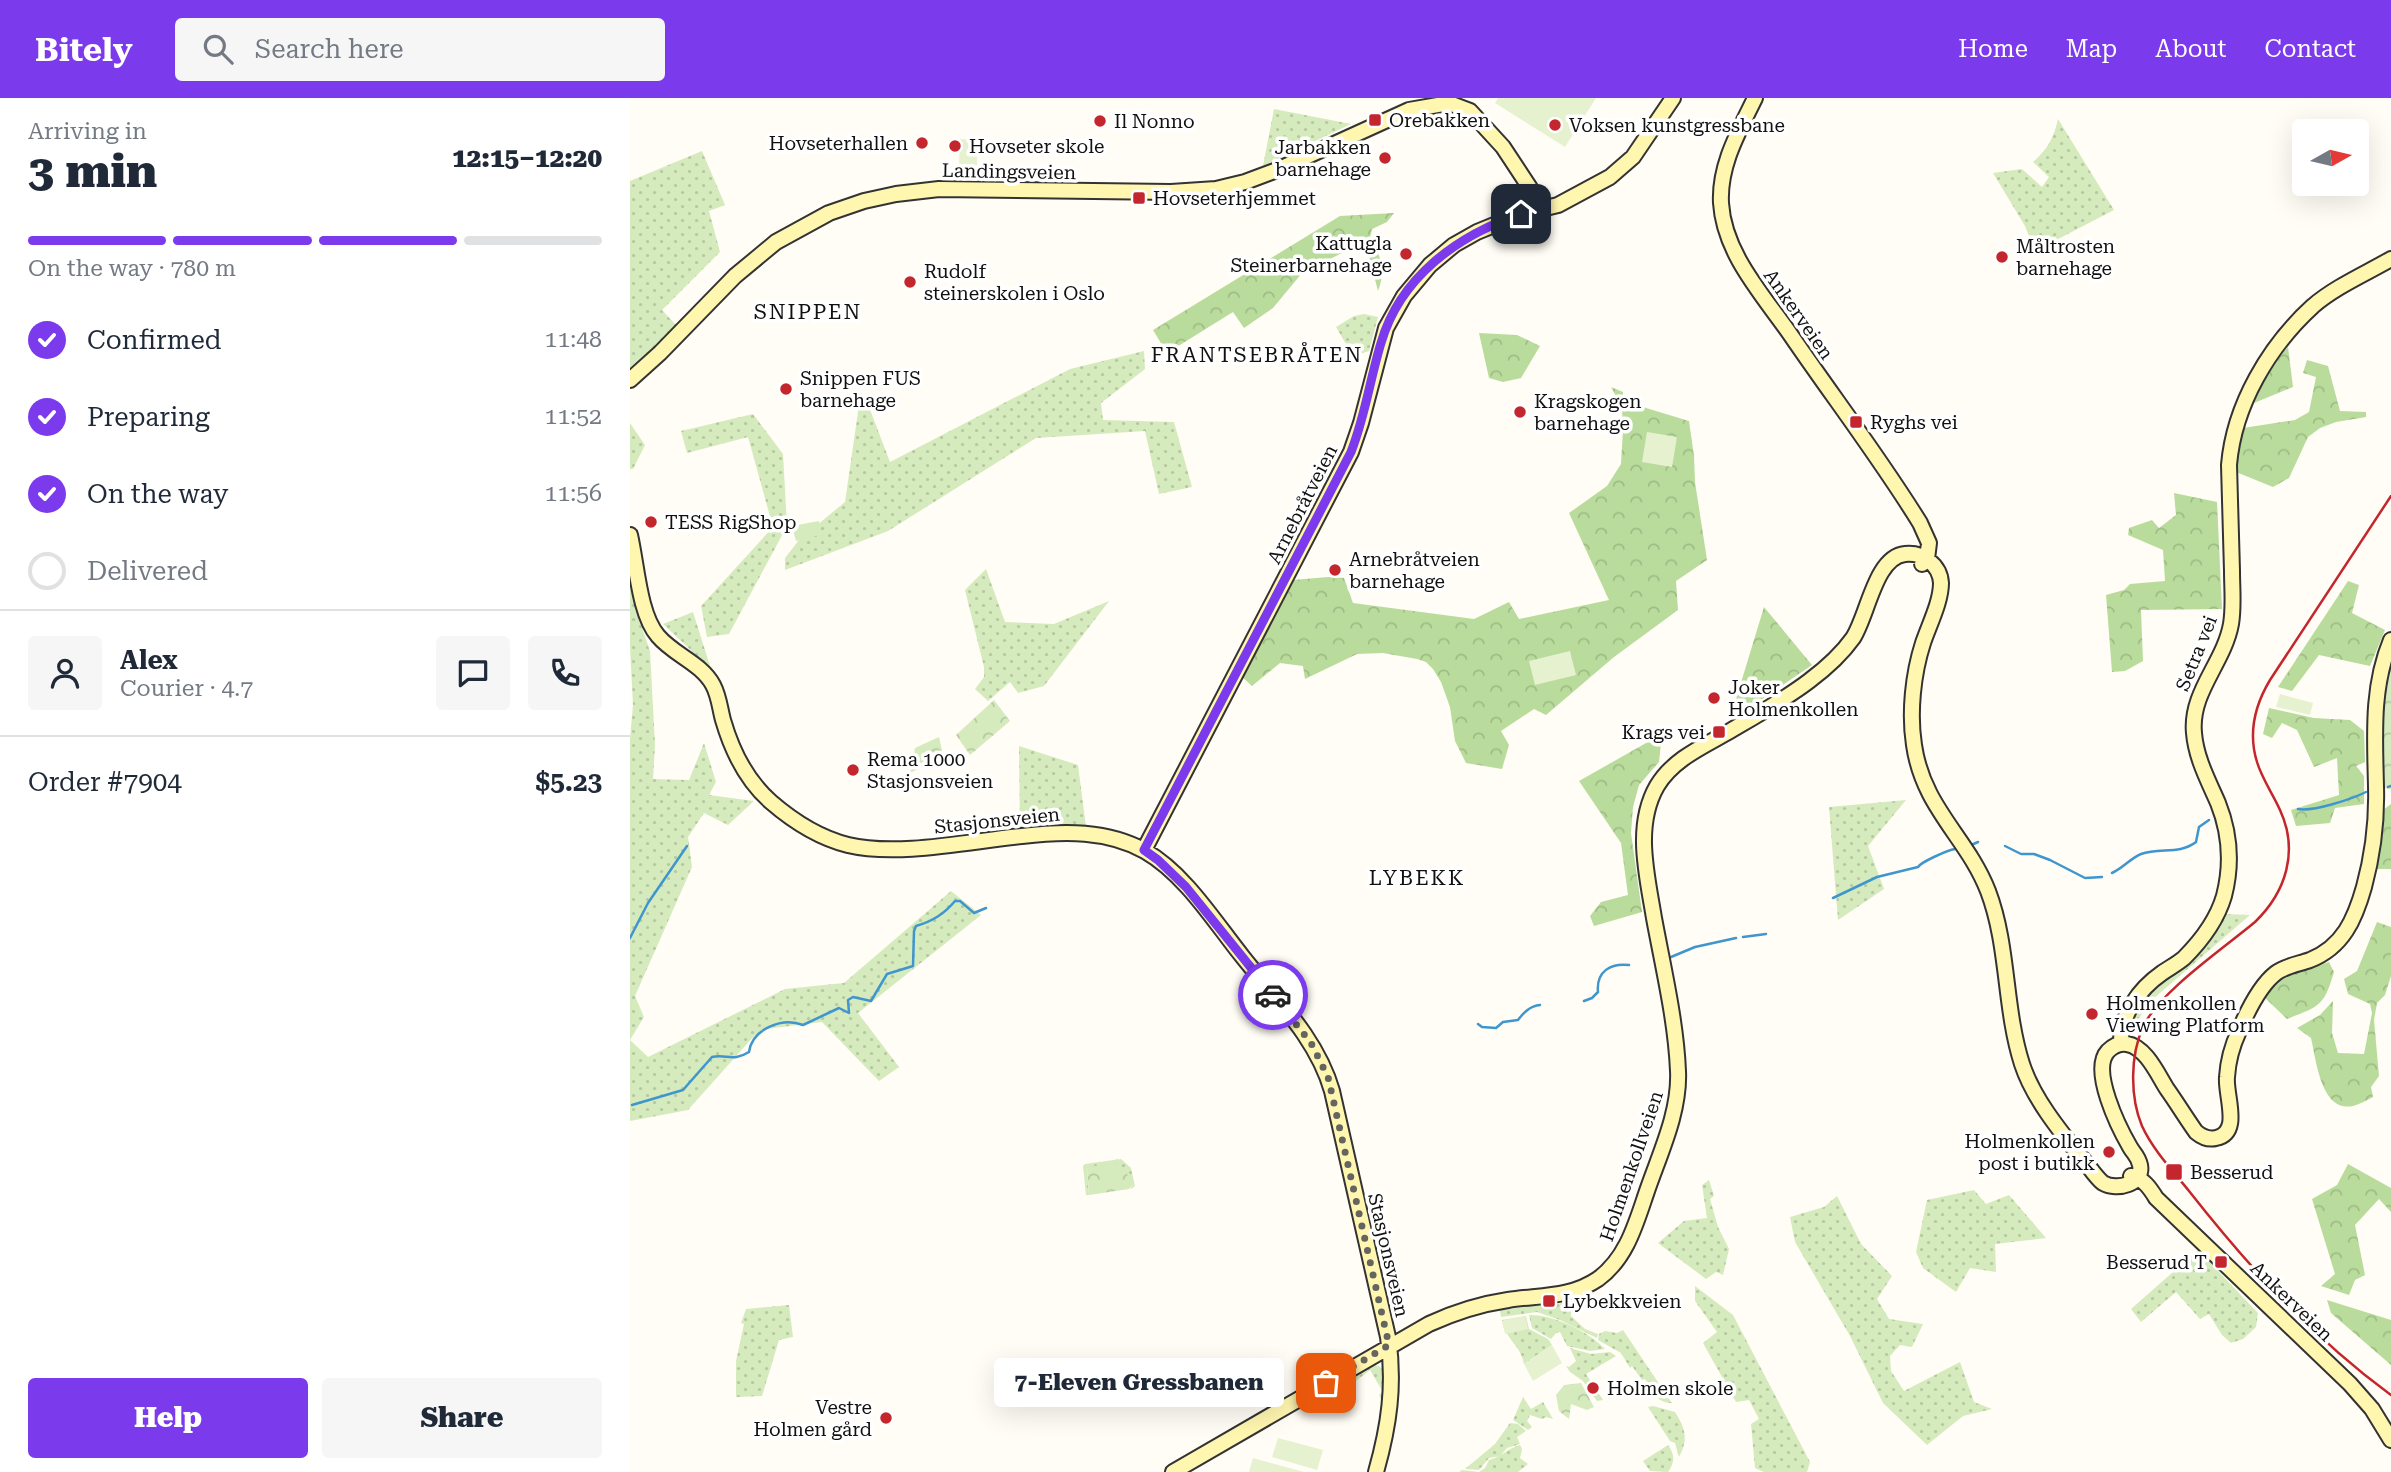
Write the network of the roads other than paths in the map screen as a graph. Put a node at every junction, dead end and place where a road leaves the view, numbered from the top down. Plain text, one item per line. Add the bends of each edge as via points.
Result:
1 (1673, 98) edge
2 (1755, 98) edge
3 (1531, 209) junction
4 (2391, 259) edge
5 (630, 380) edge
6 (630, 536) edge
7 (1922, 560) junction
8 (2391, 640) edge
9 (1144, 850) junction
10 (2121, 1044) junction
11 (2130, 1180) junction
12 (1389, 1345) junction
13 (2391, 1440) edge
14 (1173, 1472) edge
15 (1376, 1472) edge

1 - 3 street, Arnebråtveien via 1628,162 1594,187
2 - 7 street, Ankerveien via 1721,182 1721,209 1729,240 1924,532
3 - 5 street, Landingsveien via 1531,188 1503,147 1478,121 1436,106 1409,110 1277,170 1216,189 939,189 896,194 856,203 807,224 761,253
3 - 9 street, Arnebråtveien via 1477,232 1442,254 1394,313 1380,345 1351,452
4 - 10 street, Setra vei via 2314,305 2267,360 2240,413 2230,465 2230,625 2197,699 2193,729 2227,831 2229,868 2224,895 2199,942 2130,1007
6 - 9 street, Stasjonsveien via 650,625 711,682 732,745 755,785 808,828 867,848 1065,832 1103,836
7 - 11 street via 1937,569 1940,578 1913,699 1912,733 1921,776 1990,897 2019,1049 2031,1084 2098,1177 2107,1185
7 - 12 street, Holmenkollveien via 1884,568 1857,630 1832,662 1782,700 1676,764 1651,798 1644,848 1676,1045 1678,1086 1671,1119 1622,1253 1606,1273 1577,1290 1472,1307
8 - 10 street via 2375,705 2371,859 2353,920 2328,952 2277,972 2264,986 2235,1041 2228,1066 2231,1118 2227,1131 2217,1138 2202,1136 2143,1054 2134,1046
9 - 12 street, Stasjonsveien via 1192,895 1306,1035 1321,1060 1334,1098
10 - 11 street via 2106,1053 2102,1070 2113,1113 2130,1148
11 - 13 street, Ankerveien via 2157,1198 2350,1384
12 - 14 street, Holmenkollveien
12 - 15 street, Stasjonsveien via 1391,1409

